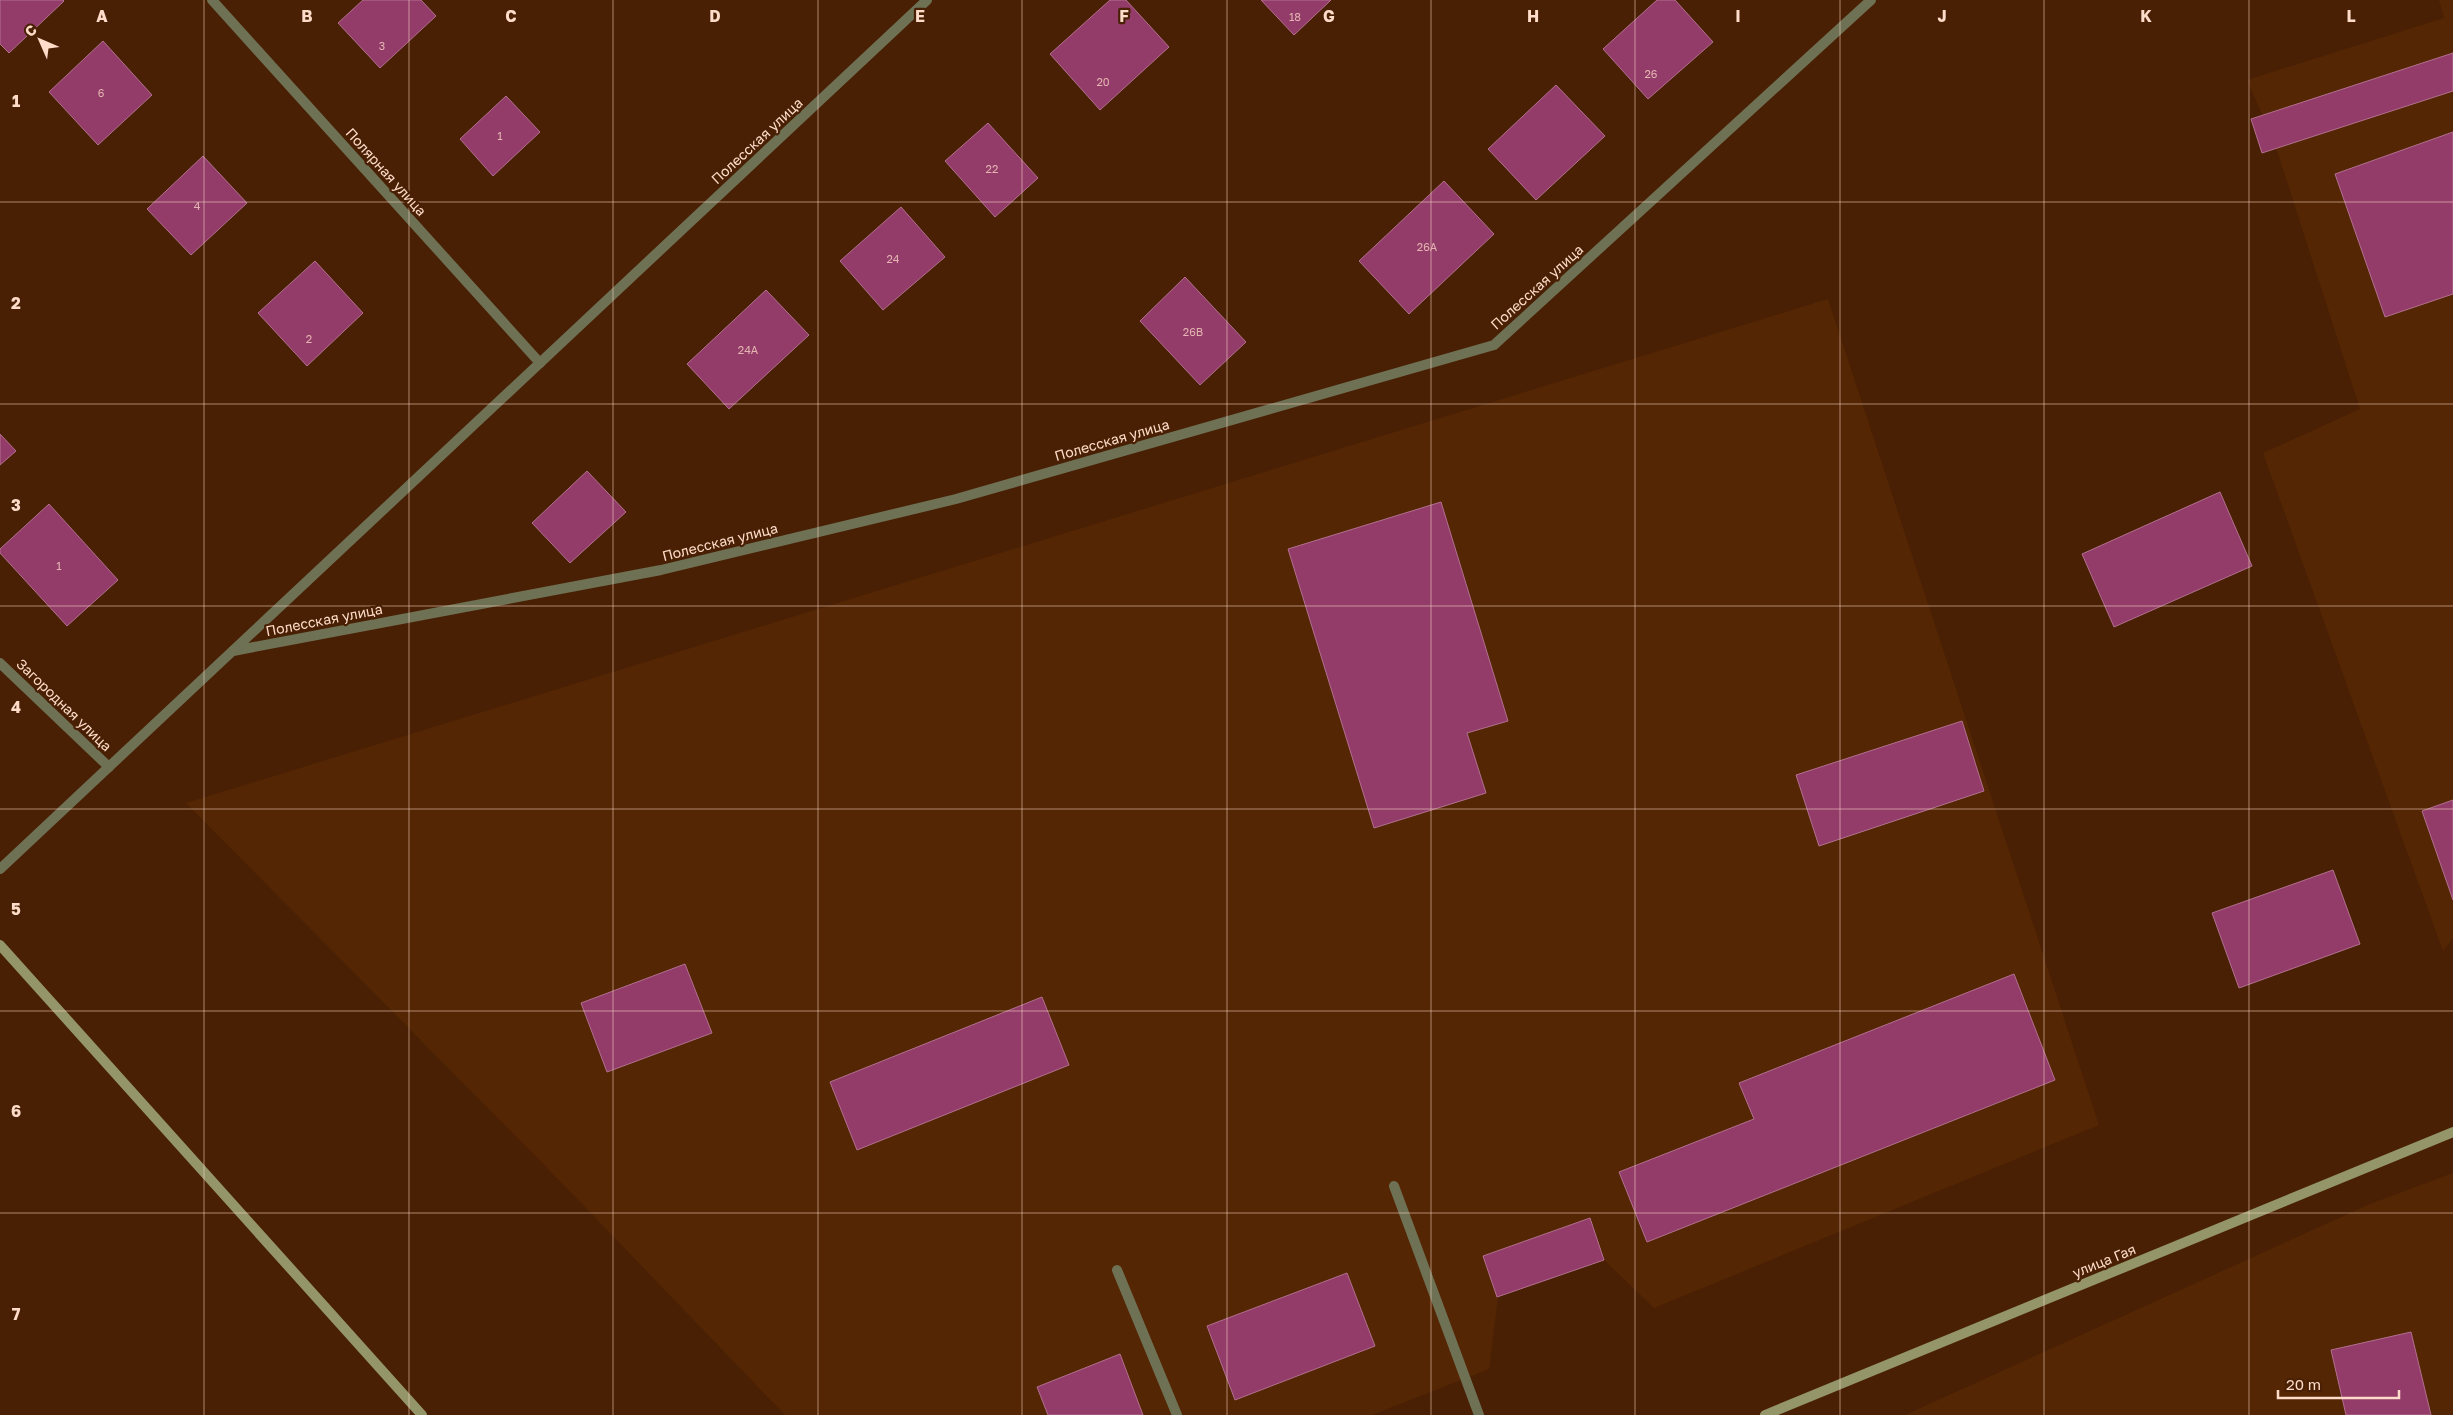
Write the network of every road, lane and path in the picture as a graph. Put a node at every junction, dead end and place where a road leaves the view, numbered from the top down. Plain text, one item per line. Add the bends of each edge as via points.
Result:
1 (212, 0) edge
2 (927, 0) edge
3 (1871, 0) edge
4 (540, 363) junction
5 (233, 651) junction
6 (0, 663) edge
7 (109, 767) junction
8 (0, 869) edge
9 (0, 945) edge
10 (2453, 1132) edge
11 (1394, 1186) dead end
12 (1117, 1270) dead end
13 (422, 1415) edge
14 (1177, 1415) edge
15 (1478, 1415) edge
16 (1765, 1415) edge

1 - 4 street, Полярная улица
2 - 4 street, Полесская улица
3 - 5 street, Полесская улица via 1494,345 956,499 661,570
4 - 5 street, Полесская улица
5 - 7 street, Полесская улица
6 - 7 street, Загородная улица
7 - 8 street, Полесская улица
9 - 13 main road
10 - 16 main road, улица Гая
11 - 15 street
12 - 14 street

